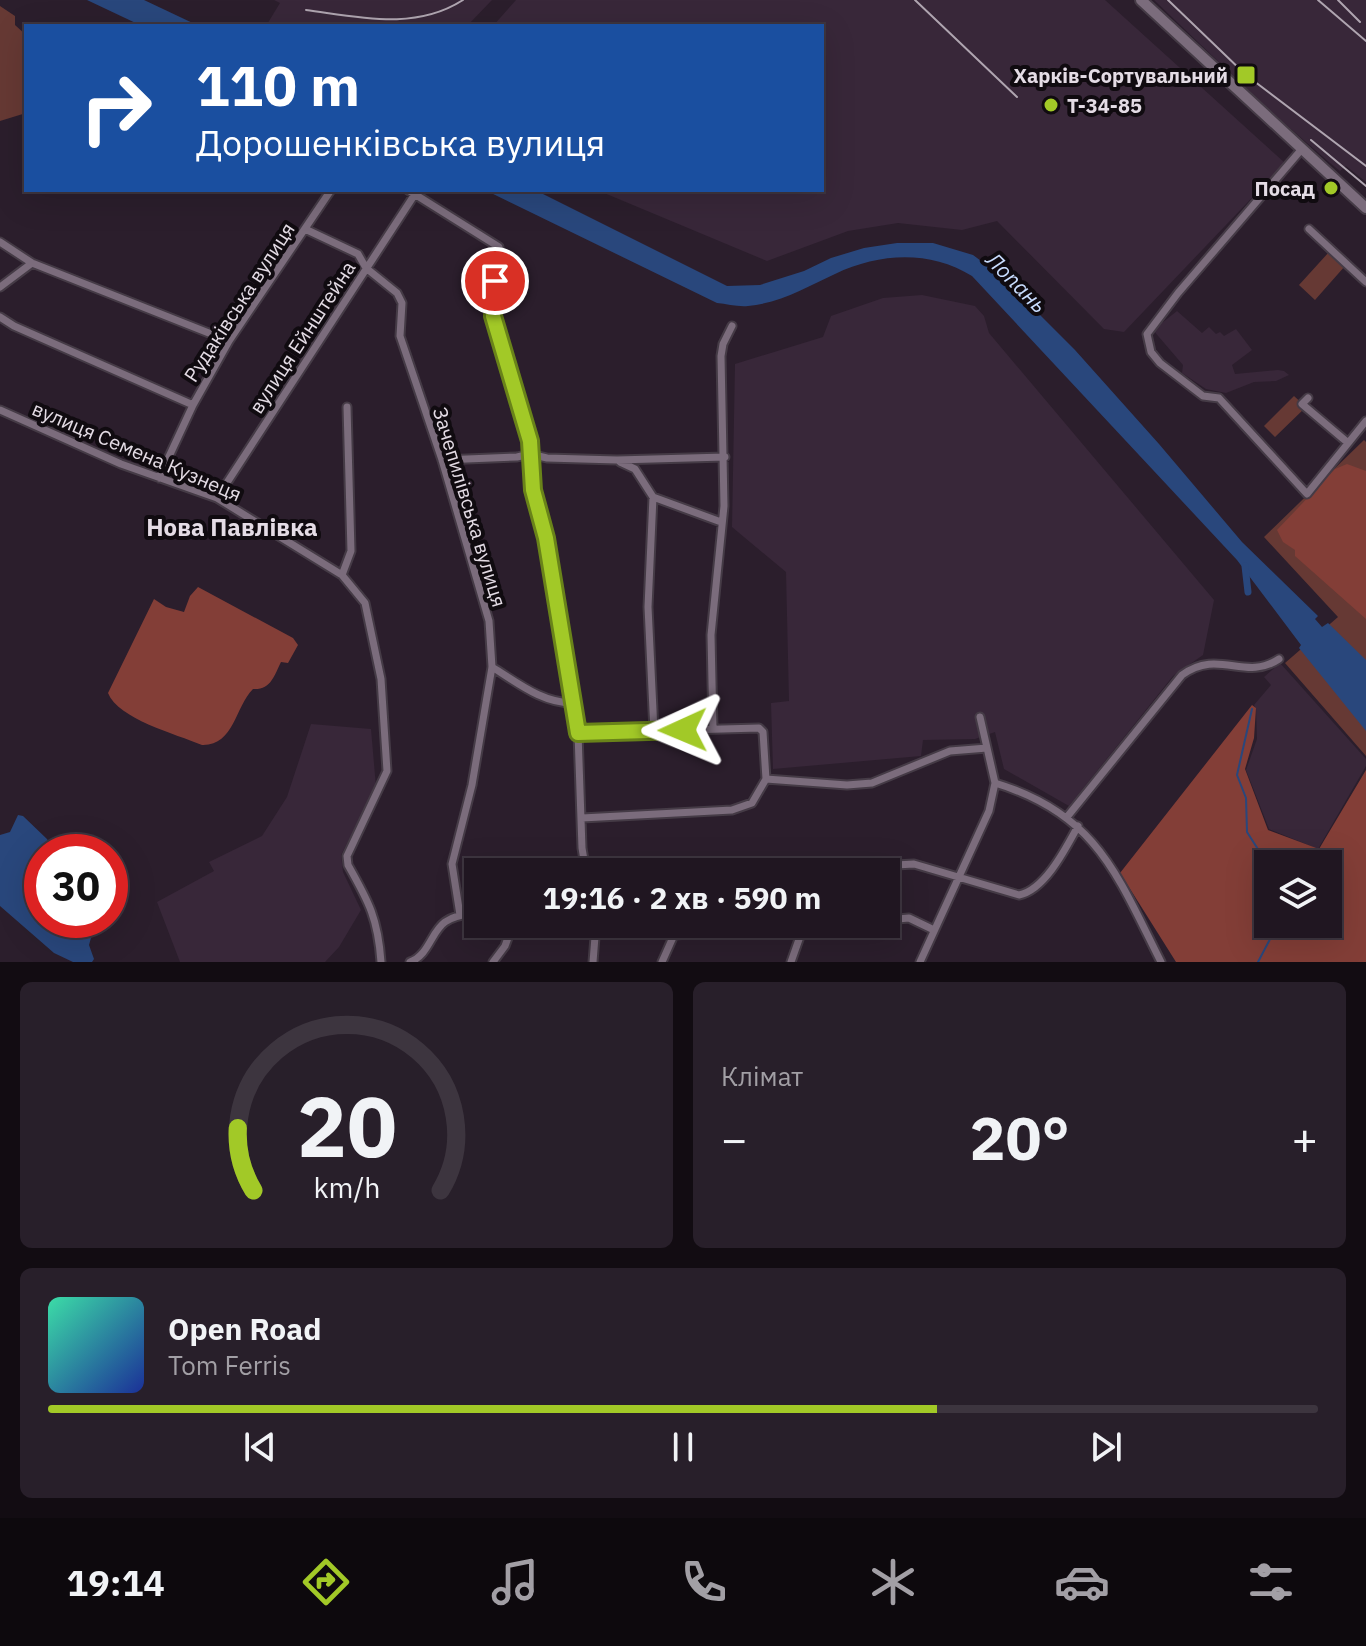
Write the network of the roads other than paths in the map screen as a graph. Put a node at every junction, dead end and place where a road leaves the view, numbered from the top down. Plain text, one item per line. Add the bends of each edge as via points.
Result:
1 (1141, 0) edge
2 (1301, 150) junction
3 (330, 192) edge
4 (411, 192) edge
5 (1366, 208) edge
6 (305, 229) junction
7 (1309, 229) dead end
8 (0, 242) edge
9 (32, 263) junction
10 (366, 268) junction
11 (1366, 282) edge
12 (0, 287) edge
13 (0, 317) edge
14 (732, 326) dead end
15 (229, 341) junction
16 (1308, 398) dead end
17 (193, 405) junction
18 (347, 407) dead end
19 (0, 410) edge
20 (1366, 421) edge
21 (1347, 442) junction
22 (530, 454) junction
23 (725, 457) junction
24 (442, 460) junction
25 (617, 460) junction
26 (159, 478) junction
27 (653, 497) junction
28 (217, 498) junction
29 (721, 522) junction
30 (342, 575) junction
31 (1279, 659) dead end
32 (492, 667) junction
33 (573, 703) junction
34 (980, 717) dead end
35 (713, 729) junction
36 (654, 731) junction
37 (578, 733) junction
38 (987, 748) junction
39 (766, 779) junction
40 (995, 783) junction
41 (1067, 817) junction
42 (582, 818) junction
43 (1078, 826) junction
44 (584, 858) edge
45 (900, 865) edge
46 (958, 876) junction
47 (464, 914) edge
48 (460, 915) junction
49 (900, 919) edge
50 (934, 930) junction
51 (508, 938) edge
52 (595, 938) edge
53 (673, 938) edge
54 (799, 938) edge
55 (381, 962) edge
56 (410, 962) edge
57 (493, 962) edge
58 (593, 962) edge
59 (662, 962) edge
60 (791, 962) edge
61 (920, 962) edge
62 (1161, 962) edge

1 - 2 street
2 - 5 street
2 - 21 street via 1178,293 1147,334 1149,347 1193,389 1219,398 1307,494
3 - 6 street, Рудаківська вулиця
4 - 10 street, вулиця Ейнштейна
4 - 22 street via 499,247 493,316
6 - 10 street, Зачепилівська вулиця via 358,254
6 - 15 street, Рудаківська вулиця
7 - 11 street
8 - 9 street
9 - 12 street
9 - 15 street
10 - 24 street, Зачепилівська вулиця via 402,303 400,336
10 - 28 street, вулиця Ейнштейна
13 - 17 street
14 - 23 street via 721,356
15 - 17 street, Рудаківська вулиця
16 - 21 street via 1302,404
17 - 26 street, Рудаківська вулиця
18 - 30 street via 351,551
19 - 26 street, вулиця Семена Кузнеця
20 - 21 street
22 - 24 street
22 - 25 street
22 - 33 street
23 - 25 street
23 - 29 street
24 - 32 street, Зачепилівська вулиця via 489,621
25 - 27 street via 635,469
26 - 28 street, вулиця Семена Кузнеця
27 - 29 street
27 - 36 street via 648,607
28 - 30 street, вулиця Семена Кузнеця
29 - 35 street via 711,635
30 - 55 street via 365,603 381,679 387,771 347,856 379,932
31 - 41 street via 1253,668 1208,662 1190,669
32 - 33 street via 542,698
32 - 48 street, Зачепилівська вулиця via 452,864
33 - 37 street
34 - 38 street
35 - 36 street
35 - 39 street via 759,728
36 - 37 street
37 - 42 street
38 - 39 street via 950,751 872,783
38 - 40 street
39 - 42 street via 752,803 732,810
40 - 41 street
40 - 46 street via 989,811
41 - 43 street
42 - 44 street
43 - 46 street via 1060,859 1031,893 1019,895
43 - 62 street via 1115,871
45 - 46 street
46 - 50 street
47 - 48 street
48 - 56 street via 443,923 419,959
49 - 50 street
50 - 61 street
51 - 57 street
52 - 58 street
53 - 59 street
54 - 60 street

